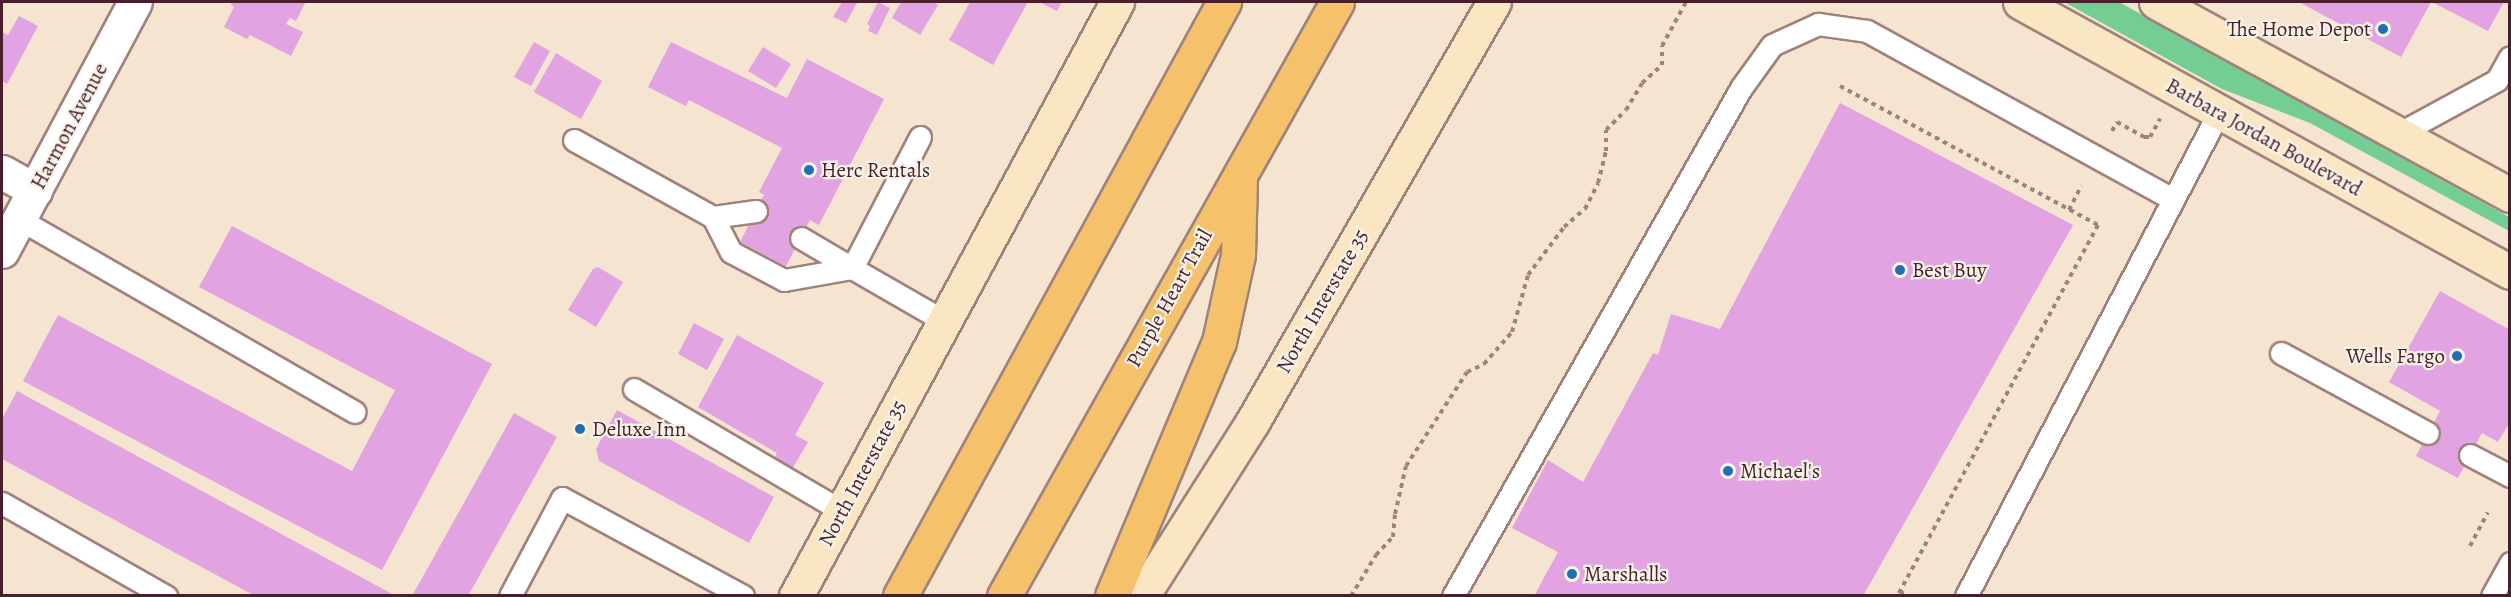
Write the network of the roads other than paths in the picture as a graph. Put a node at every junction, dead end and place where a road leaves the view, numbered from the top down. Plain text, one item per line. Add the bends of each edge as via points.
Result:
1 (135, 2) edge
2 (1117, 2) edge
3 (1224, 2) edge
4 (1337, 2) edge
5 (1509, 2) edge
6 (2020, 2) edge
7 (2156, 2) edge
8 (1487, 15) edge
9 (2510, 57) edge
10 (2218, 112) junction
11 (2398, 134) junction
12 (920, 137) dead end
13 (574, 140) dead end
14 (1241, 171) junction
15 (2, 172) edge
16 (35, 190) junction
17 (2510, 195) edge
18 (2173, 199) junction
19 (756, 211) dead end
20 (713, 217) junction
21 (19, 219) junction
22 (801, 238) dead end
23 (2, 251) edge
24 (852, 268) junction
25 (2510, 272) edge
26 (944, 321) junction
27 (2281, 353) dead end
28 (634, 389) dead end
29 (354, 412) dead end
30 (2428, 433) dead end
31 (2470, 455) dead end
32 (2510, 476) edge
33 (2, 503) edge
34 (842, 511) junction
35 (2510, 563) edge
36 (166, 596) edge
37 (510, 596) edge
38 (743, 596) edge
39 (796, 596) edge
40 (900, 596) edge
41 (1004, 596) edge
42 (1112, 596) edge
43 (1142, 596) edge
44 (1454, 596) edge
45 (1966, 596) edge
46 (2492, 596) edge

1 - 16 street, Harmon Avenue
2 - 26 main road, North Interstate 35
3 - 40 highway
4 - 14 highway, Purple Heart Trail
5 - 8 main road
6 - 10 main road, Barbara Jordan Boulevard
7 - 11 main road
8 - 43 main road, North Interstate 35 via 1253,421
9 - 11 lane via 2497,80
10 - 18 lane
10 - 25 main road, Barbara Jordan Boulevard
11 - 17 main road
12 - 24 lane
13 - 20 lane
14 - 41 highway, Purple Heart Trail
14 - 42 highway via 1238,255 1219,342
15 - 16 street
16 - 21 street, Harmon Avenue
18 - 44 lane via 1867,31 1818,24 1772,45 1741,88
18 - 45 lane
19 - 20 lane
20 - 24 lane via 731,252 784,280
21 - 23 street, Harmon Avenue
21 - 29 lane
22 - 24 lane
24 - 26 lane
26 - 34 main road, North Interstate 35
27 - 30 lane
28 - 34 lane
31 - 32 lane
33 - 36 lane
34 - 39 main road, North Interstate 35
35 - 46 lane
37 - 38 lane via 562,498

